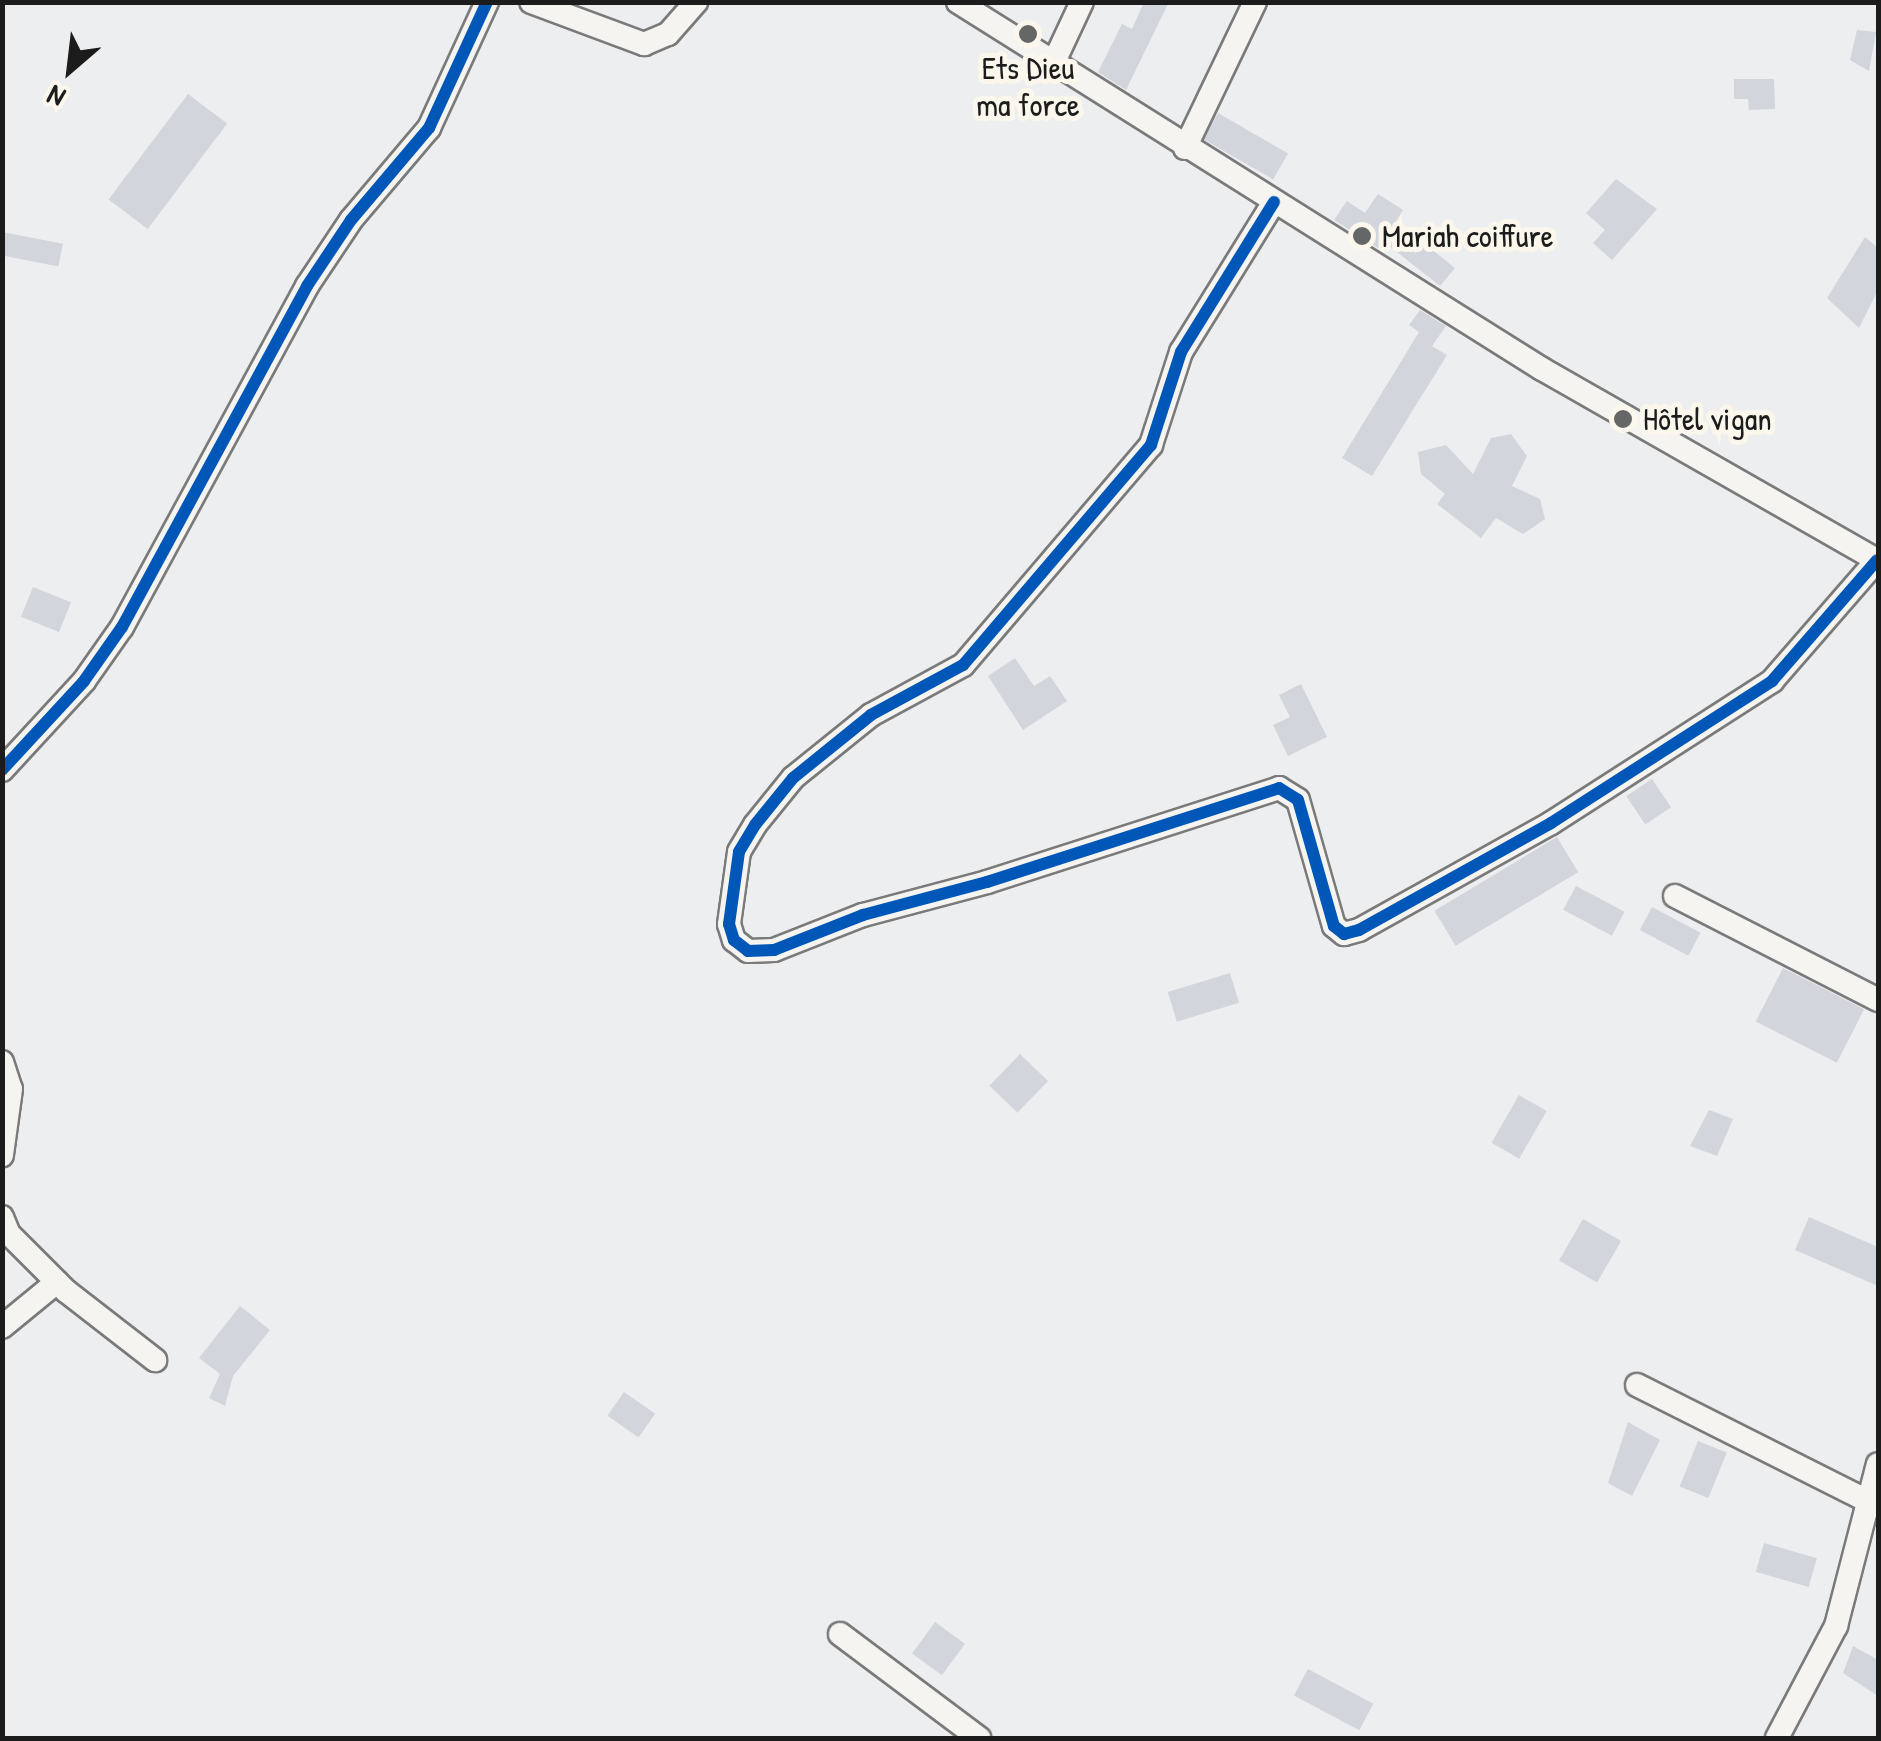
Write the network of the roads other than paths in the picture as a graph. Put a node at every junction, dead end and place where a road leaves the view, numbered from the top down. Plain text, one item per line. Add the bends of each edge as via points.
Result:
1 (487, 2) edge
2 (531, 2) edge
3 (696, 2) edge
4 (958, 2) edge
5 (1082, 2) edge
6 (1254, 2) edge
7 (1052, 66) junction
8 (1186, 148) junction
9 (1274, 202) junction
10 (1878, 561) edge
11 (2, 770) edge
12 (1674, 896) dead end
13 (1878, 1000) edge
14 (2, 1062) edge
15 (2, 1154) edge
16 (5, 1230) edge
17 (57, 1282) junction
18 (2, 1327) edge
19 (155, 1360) dead end
20 (1637, 1384) dead end
21 (1878, 1464) edge
22 (1876, 1504) edge
23 (840, 1634) dead end
24 (980, 1738) edge
25 (1777, 1738) edge

1 - 11 street via 429,128 351,220 307,286 122,627 84,681
2 - 3 street via 644,44 668,34
4 - 7 street
5 - 7 street
6 - 8 street
7 - 8 street
8 - 9 street
9 - 10 street via 1542,368
9 - 10 street via 1181,352 1152,445 964,665 872,714 793,778 755,824 739,852 729,924 734,940 748,951 774,950 863,915 1280,788 1298,800 1334,926 1344,934 1358,930 1551,824 1772,682
12 - 13 street
14 - 15 street via 11,1089
16 - 17 street
17 - 18 street
17 - 19 street
20 - 22 street
21 - 22 street
22 - 25 street via 1836,1626
23 - 24 street

